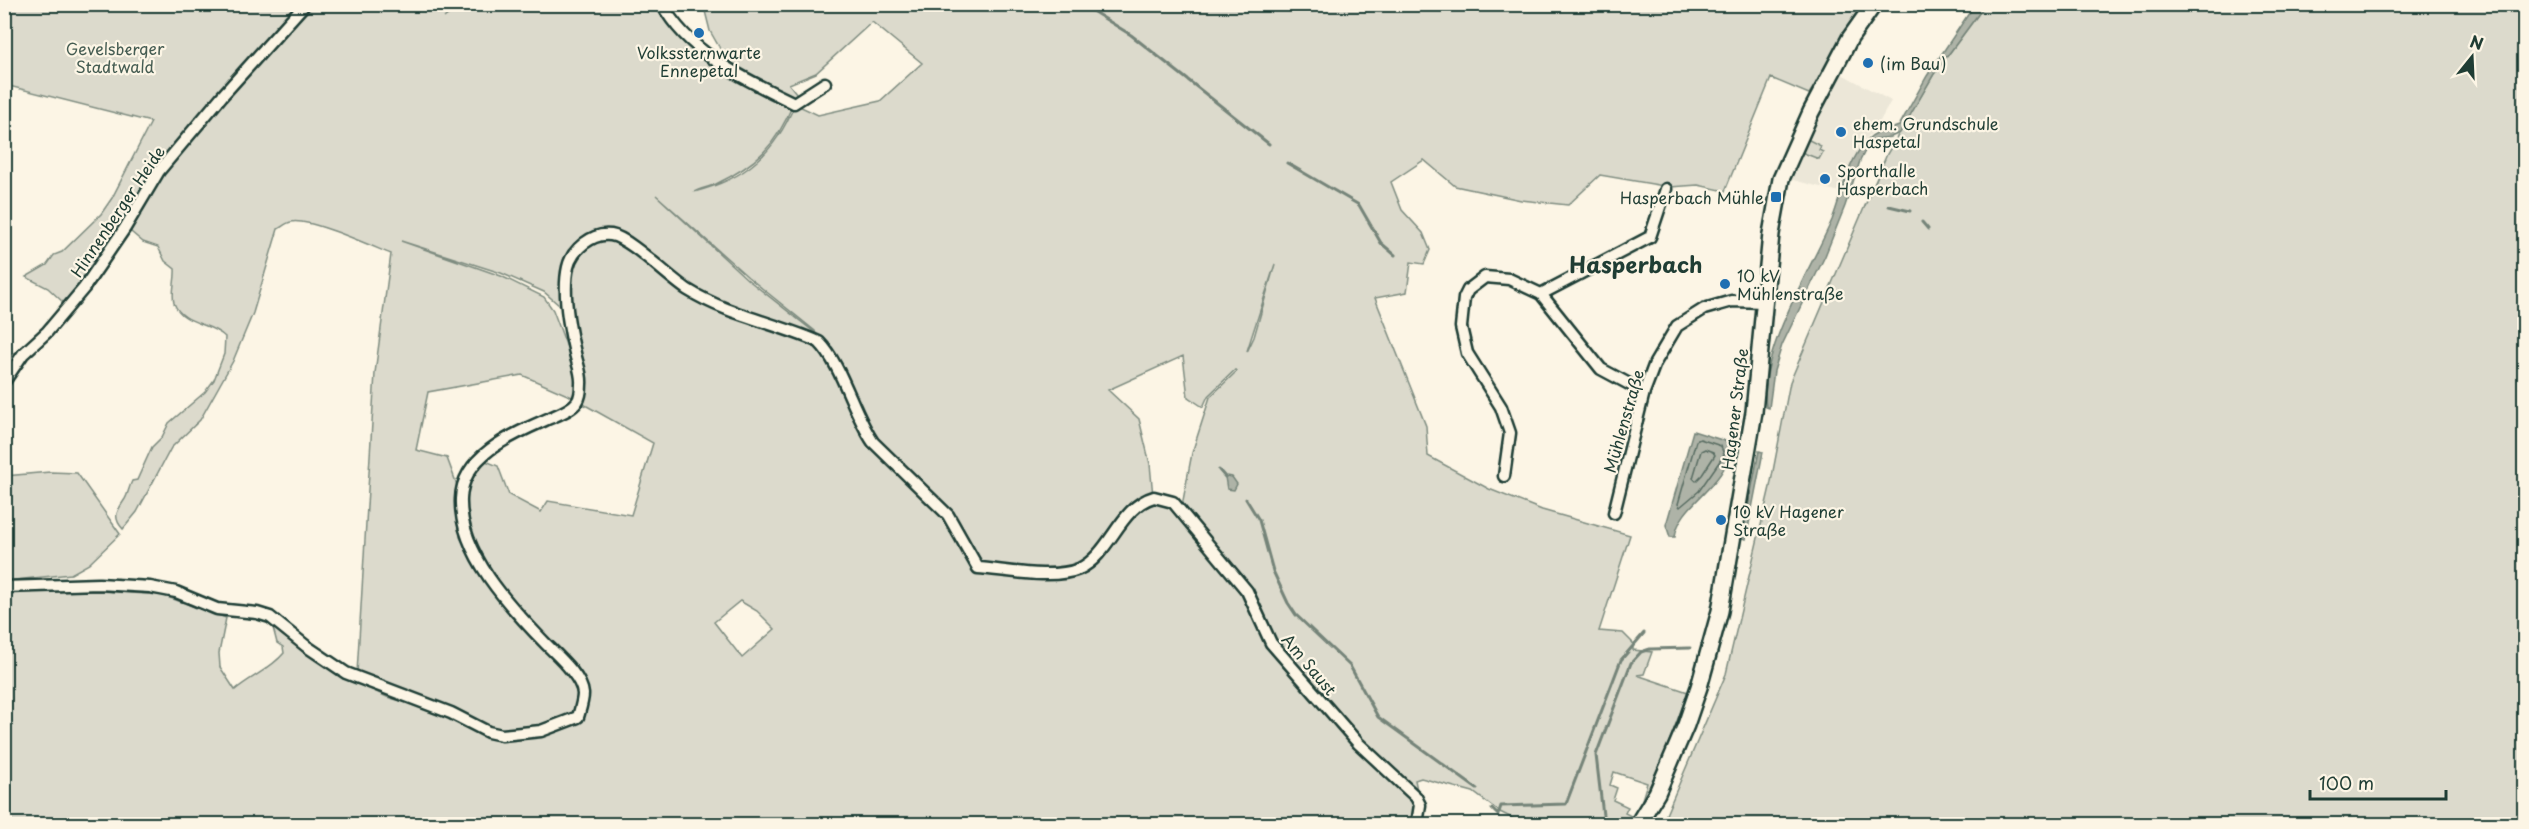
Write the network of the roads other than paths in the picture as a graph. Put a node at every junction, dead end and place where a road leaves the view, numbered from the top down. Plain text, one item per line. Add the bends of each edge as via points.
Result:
1 (305, 4) edge
2 (662, 4) edge
3 (1874, 4) edge
4 (825, 82) dead end
5 (1666, 189) dead end
6 (1541, 294) junction
7 (1764, 302) junction
8 (4, 382) edge
9 (1644, 392) junction
10 (1504, 476) dead end
11 (1614, 513) dead end
12 (4, 587) edge
13 (1417, 825) edge
14 (1638, 825) edge

1 - 8 street, Hinnenberger Heide via 159,171 84,288 23,354
2 - 4 street via 683,36 716,61 794,104
3 - 7 main road, Hagener Straße via 1850,38 1781,178
5 - 6 street via 1650,237
6 - 9 street via 1601,369
6 - 10 street via 1498,276 1485,277 1464,298 1462,339 1501,407 1510,433
7 - 9 street, Mühlenstraße via 1732,301 1704,309 1677,326 1655,363
7 - 14 main road, Hagener Straße via 1747,461 1715,632 1678,744
9 - 11 street, Mühlenstraße
12 - 13 street, Am Saust via 150,587 176,592 217,609 257,613 270,617 346,673 488,732 502,735 542,731 578,717 583,694 571,669 515,611 472,551 462,520 461,496 466,478 483,455 505,438 568,410 578,401 582,382 568,307 567,273 577,249 584,243 612,235 709,303 819,342 829,353 873,442 948,515 978,568 1059,574 1079,569 1094,558 1137,505 1154,497 1173,502 1247,591 1271,643 1358,743 1416,797 1420,805

